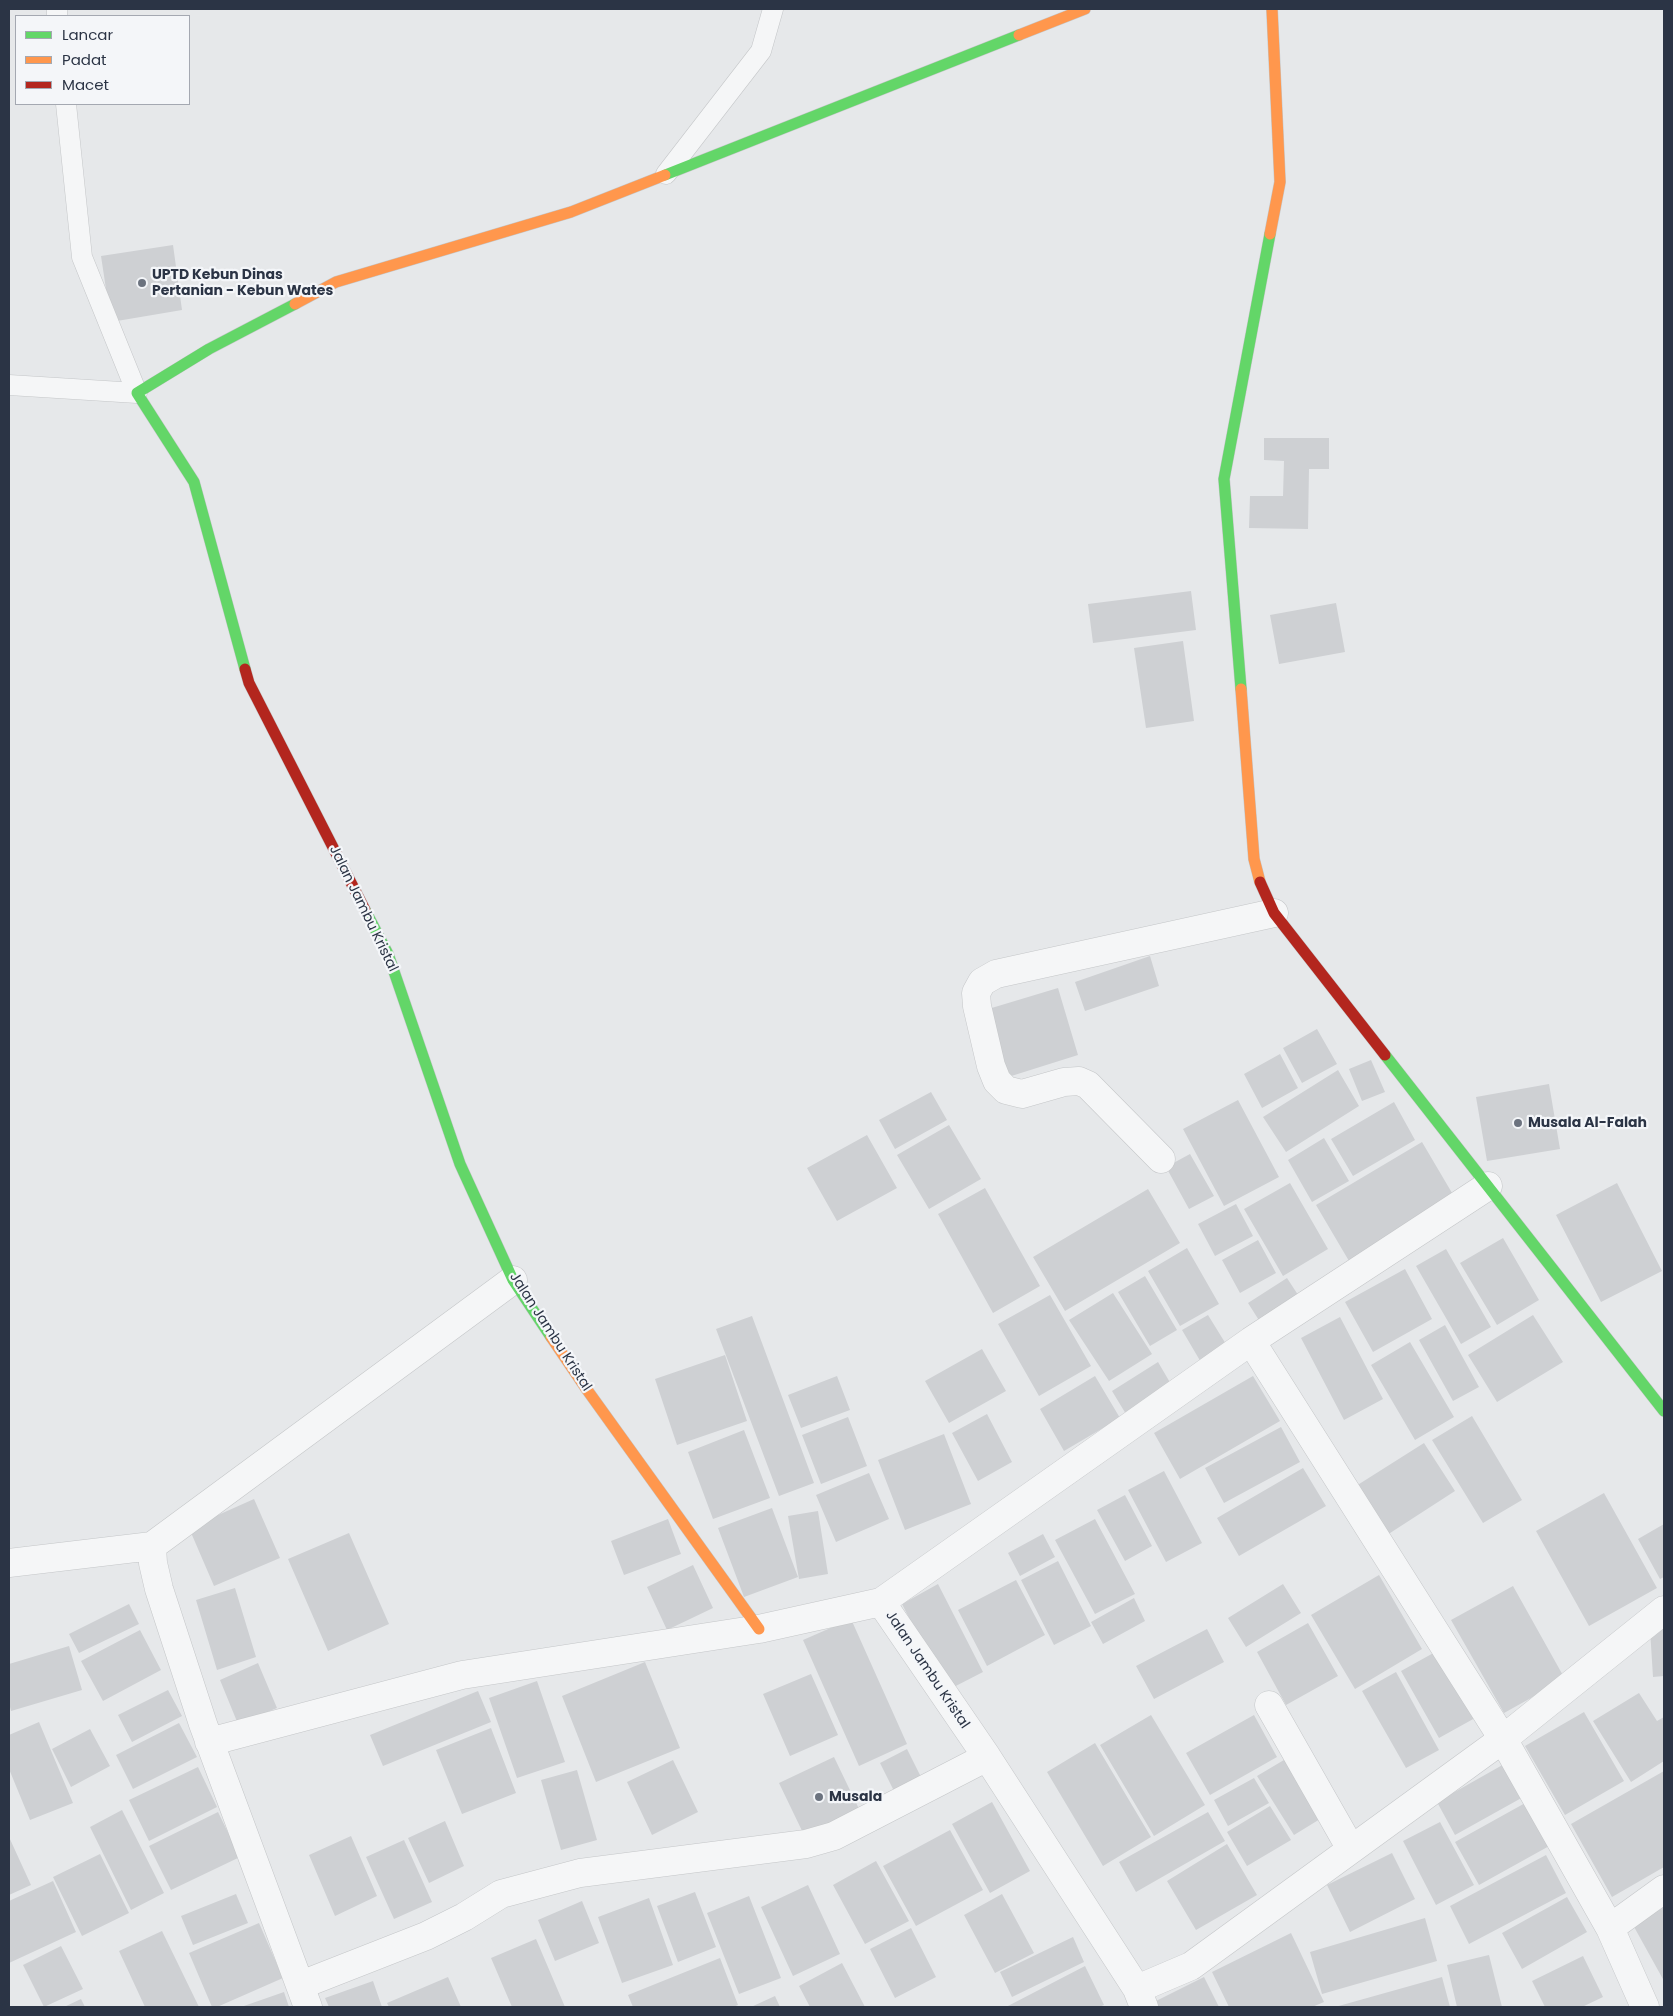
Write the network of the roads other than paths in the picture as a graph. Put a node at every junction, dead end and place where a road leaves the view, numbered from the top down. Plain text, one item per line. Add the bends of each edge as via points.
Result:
1 (773, 9) edge
2 (1085, 9) edge
3 (1272, 9) edge
4 (66, 105) edge
5 (665, 175) junction
6 (9, 385) edge
7 (137, 393) junction
8 (1274, 914) junction
9 (1161, 1159) dead end
10 (1488, 1186) junction
11 (513, 1280) junction
12 (1252, 1341) junction
13 (1664, 1411) edge
14 (152, 1546) junction
15 (9, 1563) edge
16 (881, 1602) junction
17 (1664, 1610) edge
18 (759, 1629) junction
19 (1269, 1705) dead end
20 (1503, 1739) junction
21 (209, 1742) junction
22 (987, 1757) junction
23 (1351, 1849) junction
24 (1664, 1890) edge
25 (1610, 1928) junction
26 (304, 1996) edge
27 (1140, 1998) edge
28 (1645, 2007) edge

1 - 5 lane via 762,51
2 - 5 street
3 - 8 street via 1280,182 1224,479 1254,859 1264,896
4 - 7 lane via 82,257
5 - 7 street via 571,212 336,282 209,349
6 - 7 lane
7 - 11 street, Jalan Jambu Kristal via 194,482 249,683 388,954 460,1164
8 - 9 street via 996,974 982,982 976,992 991,1066 997,1081 1006,1090 1022,1094 1064,1082 1079,1081 1088,1085
8 - 10 street
10 - 12 street
10 - 13 street
11 - 14 street
11 - 18 street, Jalan Jambu Kristal via 585,1387
12 - 16 street
12 - 20 street
14 - 15 street
14 - 21 street via 159,1589
16 - 18 street, Jalan Jambu Kristal
16 - 22 street, Jalan Jambu Kristal
17 - 20 street
18 - 21 street via 462,1675
19 - 23 street
20 - 23 street
20 - 25 street
21 - 26 street
22 - 26 street via 834,1836 806,1844 580,1873 501,1894 464,1917
22 - 27 street, Jalan Jambu Kristal
23 - 27 street via 1191,1966
24 - 25 street
25 - 28 street

